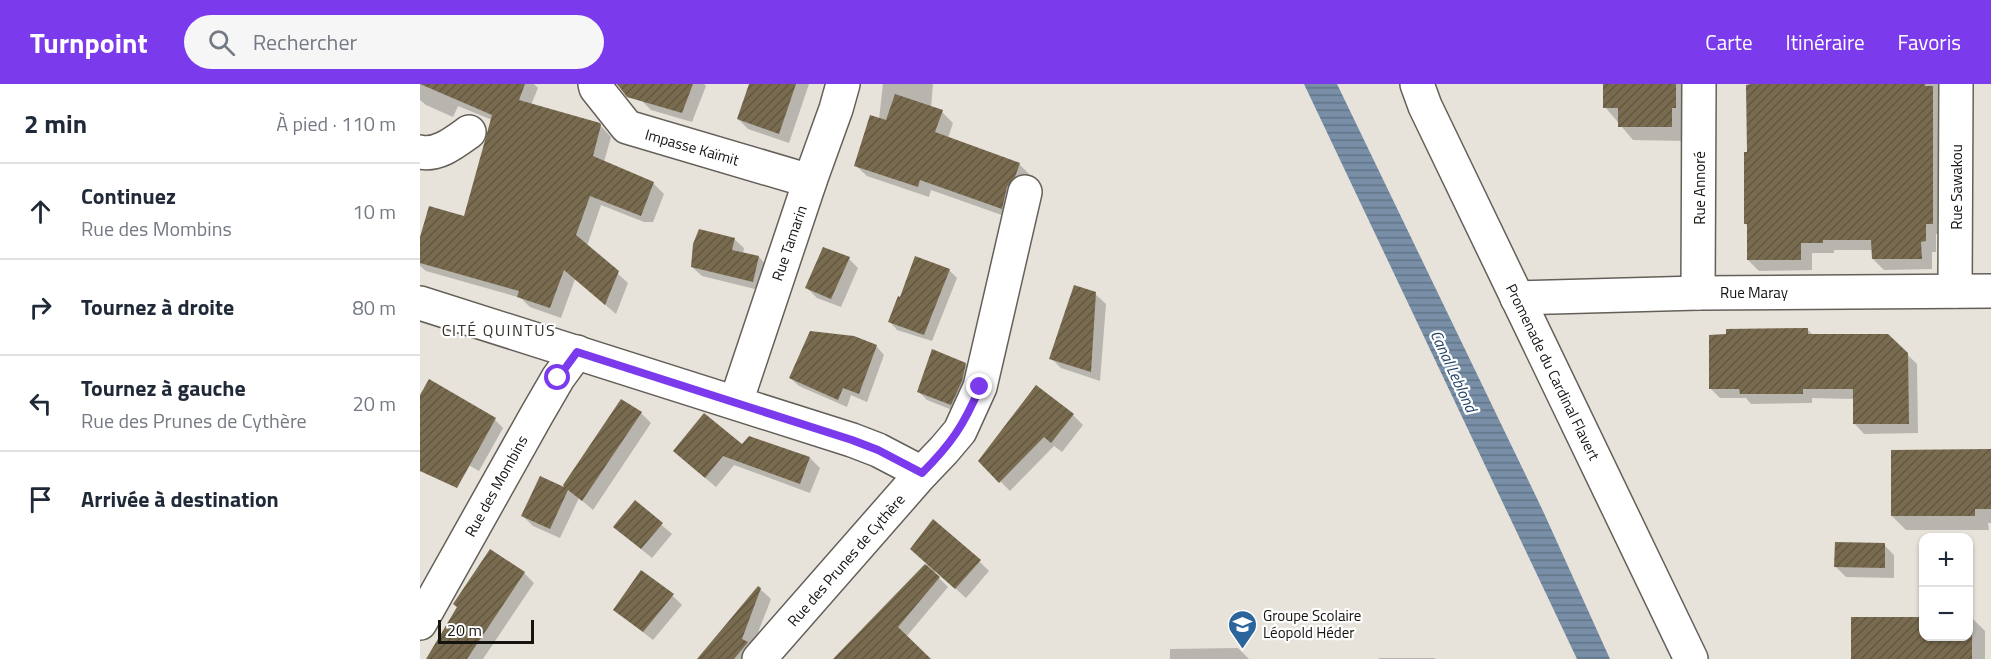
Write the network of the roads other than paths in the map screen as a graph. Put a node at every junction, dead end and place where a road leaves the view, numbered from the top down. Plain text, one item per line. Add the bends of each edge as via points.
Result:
1 (595, 84) edge
2 (843, 84) edge
3 (1417, 84) edge
4 (1699, 84) edge
5 (1956, 84) edge
6 (468, 132) dead end
7 (420, 152) edge
8 (810, 181) junction
9 (1025, 192) dead end
10 (1955, 291) junction
11 (1991, 291) edge
12 (1698, 293) junction
13 (1517, 298) junction
14 (420, 303) edge
15 (577, 352) junction
16 (736, 402) junction
17 (922, 473) junction
18 (420, 623) edge
19 (759, 659) edge
20 (1691, 659) edge

1 - 8 street, Impasse Kaïmit via 627,127
2 - 8 street, Rue Tamarin
3 - 13 street, Promenade du Cardinal Flavert
4 - 12 street, Rue Annoré
5 - 10 street, Rue Sawakou
6 - 7 street via 452,145
8 - 16 street, Rue Tamarin
9 - 17 street, Rue des Prunes de Cythère via 980,387 960,430
10 - 11 street, Rue Maray
10 - 12 street, Rue Maray
12 - 13 street, Rue Maray
13 - 20 street, Promenade du Cardinal Flavert
14 - 15 street
15 - 16 street
15 - 18 street, Rue des Mombins via 541,406
16 - 17 street via 852,440
17 - 19 street, Rue des Prunes de Cythère

